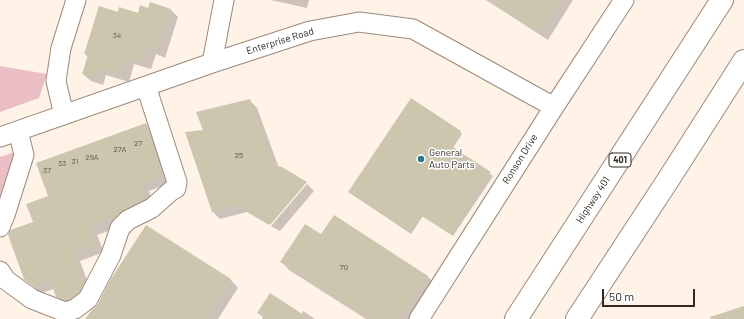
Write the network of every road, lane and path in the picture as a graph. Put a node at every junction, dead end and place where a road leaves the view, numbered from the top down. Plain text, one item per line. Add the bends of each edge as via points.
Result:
1 (76, 0) edge
2 (224, 0) edge
3 (624, 0) edge
4 (722, 0) edge
5 (744, 61) edge
6 (212, 62) junction
7 (146, 86) junction
8 (554, 107) junction
9 (64, 115) junction
10 (18, 131) junction
11 (0, 137) edge
12 (670, 177) junction
13 (0, 227) edge
14 (0, 271) edge
15 (418, 319) edge
16 (516, 319) edge
17 (577, 319) edge
18 (591, 319) edge

1 - 9 street via 61,48 56,80
2 - 6 street
3 - 8 street, Ronson Drive
4 - 16 highway, Highway 401 / 401
5 - 12 highway
6 - 7 street, Enterprise Road
6 - 8 street, Enterprise Road via 310,31 359,22 413,29
7 - 9 street, Enterprise Road
7 - 14 street via 177,182 176,188 152,208 128,220 120,228 111,255 88,299 75,309 65,312 32,299 6,280
8 - 15 street, Ronson Drive
9 - 10 street, Enterprise Road
10 - 11 street, Enterprise Road
10 - 13 street via 24,155
12 - 17 highway
12 - 18 highway

